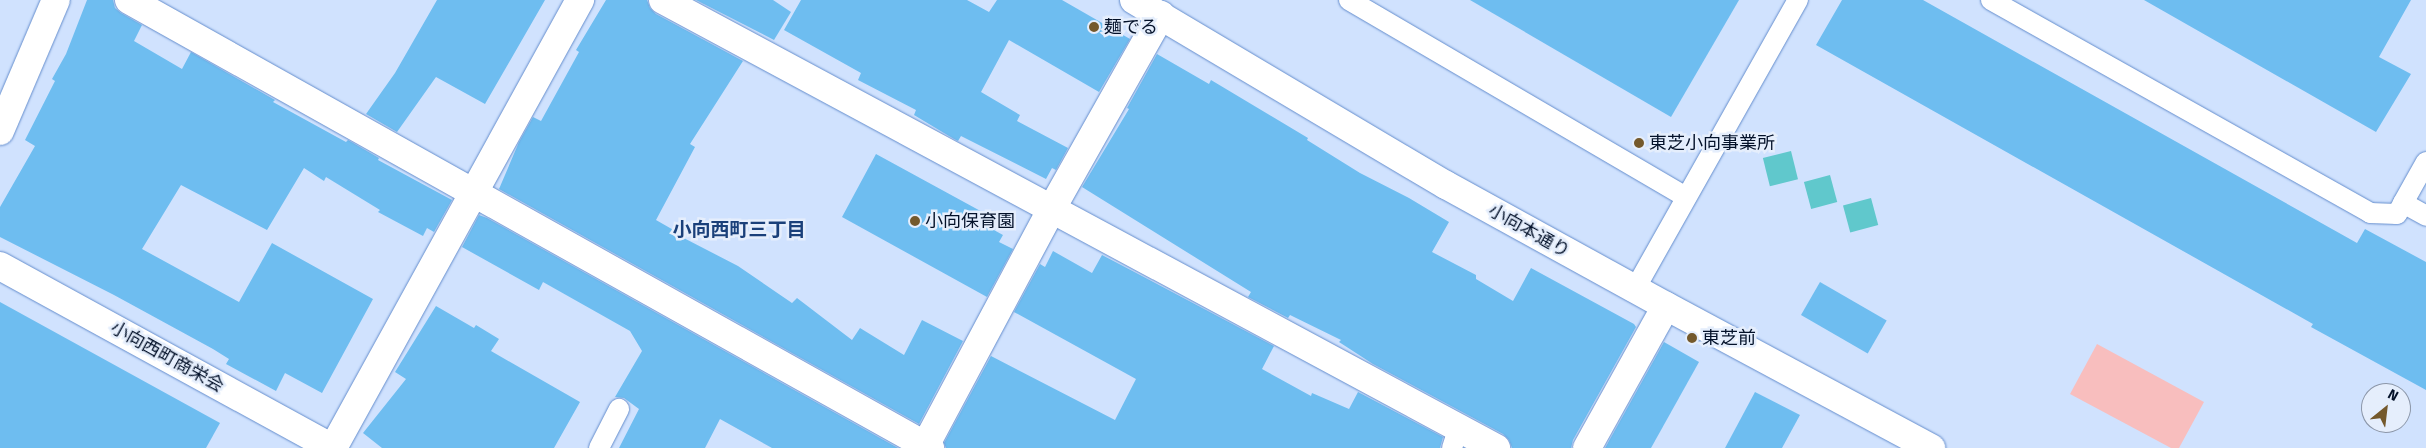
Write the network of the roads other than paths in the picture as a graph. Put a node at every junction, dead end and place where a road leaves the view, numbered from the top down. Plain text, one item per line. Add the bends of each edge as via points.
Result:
1 (56, 0) edge
2 (129, 0) edge
3 (580, 0) edge
4 (663, 0) edge
5 (1134, 0) edge
6 (1348, 0) edge
7 (1798, 0) edge
8 (1990, 0) edge
9 (1161, 15) junction
10 (0, 131) edge
11 (2426, 162) edge
12 (472, 192) junction
13 (1686, 197) junction
14 (2403, 203) junction
15 (1050, 210) junction
16 (2426, 216) edge
17 (0, 266) edge
18 (1635, 289) junction
19 (1666, 306) junction
20 (619, 409) dead end
21 (1455, 438) edge
22 (926, 447) edge
23 (333, 448) edge
24 (599, 448) edge
25 (1496, 448) edge
26 (1587, 448) edge
27 (1931, 448) edge

1 - 10 street
2 - 12 street
3 - 12 street
4 - 15 street
5 - 9 street, 小向本通り
6 - 13 lane
7 - 13 lane
8 - 14 lane via 2370,213 2397,214
9 - 15 street
9 - 18 street, 小向本通り via 1446,185
11 - 14 lane
12 - 22 street
12 - 23 street
13 - 18 lane
14 - 16 lane
15 - 21 street
15 - 22 street
17 - 23 street, 小向西町商栄会
18 - 19 street, 小向本通り
19 - 26 street
19 - 27 street, 小向本通り
20 - 24 lane
21 - 25 street

